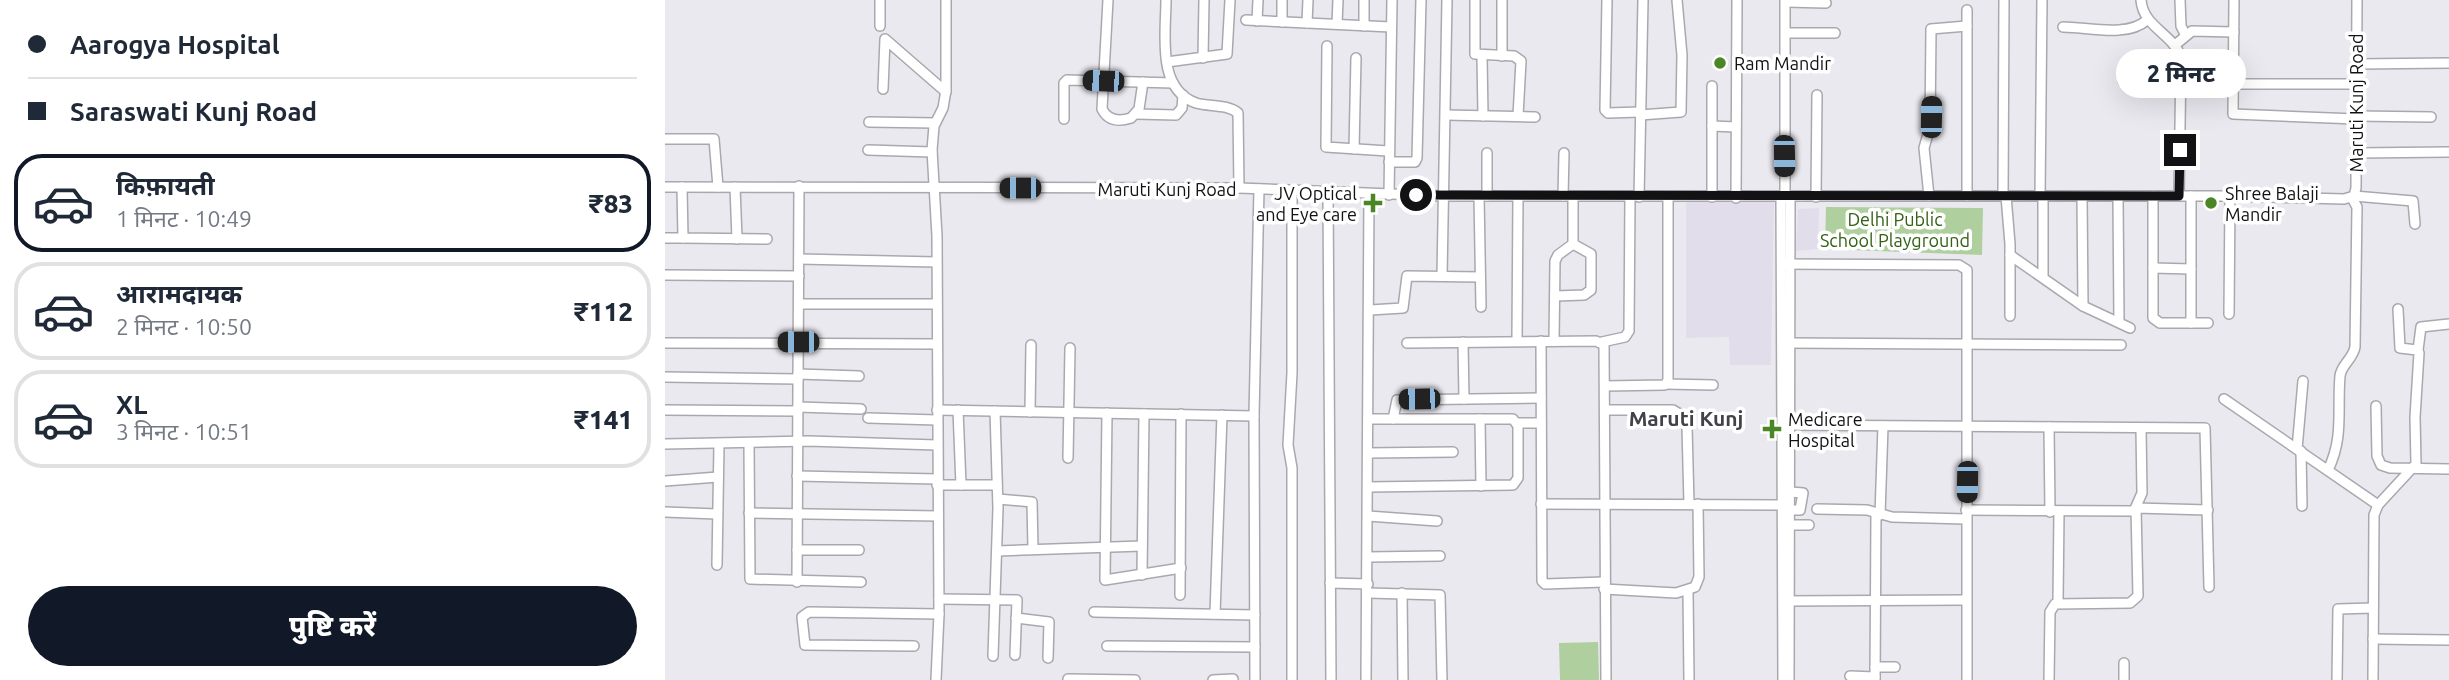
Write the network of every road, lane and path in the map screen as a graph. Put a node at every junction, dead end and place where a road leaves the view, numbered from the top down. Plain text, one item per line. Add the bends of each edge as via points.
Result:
1 (880, 0) edge
2 (946, 0) edge
3 (1108, 0) edge
4 (1166, 0) edge
5 (1204, 0) edge
6 (1230, 0) edge
7 (1258, 0) edge
8 (1282, 0) edge
9 (1308, 0) edge
10 (1338, 0) edge
11 (1364, 0) edge
12 (1392, 0) edge
13 (1421, 0) edge
14 (1447, 0) edge
15 (1475, 0) edge
16 (1502, 0) edge
17 (1608, 0) edge
18 (1643, 0) edge
19 (1677, 0) edge
20 (1737, 0) edge
21 (2004, 0) edge
22 (2042, 0) edge
23 (2141, 0) edge
24 (2180, 0) edge
25 (2234, 0) edge
26 (2357, 0) edge
27 (1786, 1) edge
28 (1826, 3) dead end
29 (1967, 10) dead end
30 (2147, 20) junction
31 (1282, 22) junction
32 (1307, 23) junction
33 (1337, 24) junction
34 (880, 26) dead end
35 (1364, 26) junction
36 (1967, 26) junction
37 (2063, 26) dead end
38 (1391, 27) junction
39 (2235, 32) junction
40 (1786, 33) junction
41 (1835, 33) dead end
42 (2185, 34) junction
43 (2175, 45) junction
44 (1327, 46) dead end
45 (1502, 55) junction
46 (1482, 56) junction
47 (1203, 58) junction
48 (1356, 58) dead end
49 (1167, 62) junction
50 (2449, 63) edge
51 (2356, 64) junction
52 (1103, 81) junction
53 (2123, 81) dead end
54 (2182, 81) junction
55 (1143, 82) junction
56 (1173, 83) junction
57 (2232, 84) junction
58 (2356, 84) junction
59 (1712, 86) dead end
60 (883, 89) dead end
61 (946, 92) junction
62 (1183, 95) junction
63 (1818, 95) dead end
64 (1640, 113) junction
65 (1136, 114) junction
66 (1446, 115) junction
67 (1483, 116) junction
68 (1518, 116) junction
69 (1535, 117) dead end
70 (2431, 117) dead end
71 (2356, 118) junction
72 (1063, 119) dead end
73 (869, 122) dead end
74 (935, 123) junction
75 (1712, 126) junction
76 (1736, 127) junction
77 (665, 139) edge
78 (1354, 149) junction
79 (868, 150) dead end
80 (1388, 151) junction
81 (932, 152) junction
82 (2449, 152) edge
83 (1487, 153) dead end
84 (1564, 153) dead end
85 (2356, 153) junction
86 (1388, 162) junction
87 (799, 186) junction
88 (665, 187) edge
89 (682, 187) junction
90 (719, 187) junction
91 (735, 187) junction
92 (936, 188) junction
93 (1239, 188) junction
94 (1259, 189) junction
95 (1292, 191) junction
96 (1328, 193) junction
97 (1369, 194) junction
98 (1389, 195) junction
99 (1443, 196) junction
100 (1483, 196) junction
101 (1518, 196) junction
102 (1568, 196) junction
103 (1929, 196) junction
104 (1967, 196) junction
105 (2005, 196) junction
106 (2042, 196) junction
107 (2179, 196) junction
108 (2191, 196) junction
109 (1634, 197) junction
110 (1668, 197) junction
111 (1712, 197) junction
112 (1816, 197) junction
113 (2082, 197) junction
114 (2118, 197) junction
115 (2153, 197) junction
116 (2229, 197) junction
117 (2353, 197) junction
118 (1736, 198) junction
119 (1785, 198) junction
120 (2415, 224) dead end
121 (665, 239) edge
122 (683, 239) junction
123 (737, 239) junction
124 (767, 239) dead end
125 (1573, 244) junction
126 (2010, 255) junction
127 (799, 259) junction
128 (936, 262) junction
129 (1786, 264) junction
130 (2153, 268) junction
131 (2191, 269) junction
132 (665, 275) edge
133 (799, 276) junction
134 (1442, 276) junction
135 (1480, 277) junction
136 (2043, 277) junction
137 (1555, 296) junction
138 (799, 304) junction
139 (935, 304) junction
140 (2083, 306) junction
141 (1481, 307) dead end
142 (2398, 309) dead end
143 (1370, 310) junction
144 (2229, 314) dead end
145 (2010, 316) dead end
146 (2119, 321) junction
147 (2192, 323) junction
148 (2208, 323) dead end
149 (2449, 324) edge
150 (2130, 328) dead end
151 (1517, 341) junction
152 (1541, 341) junction
153 (1555, 341) junction
154 (798, 342) junction
155 (1463, 342) junction
156 (1602, 342) junction
157 (665, 343) edge
158 (1407, 343) dead end
159 (1786, 343) junction
160 (936, 344) junction
161 (1031, 345) dead end
162 (2121, 345) dead end
163 (1968, 346) junction
164 (1070, 348) dead end
165 (2418, 350) junction
166 (859, 376) dead end
167 (665, 377) edge
168 (798, 377) junction
169 (2303, 381) dead end
170 (1666, 384) junction
171 (1713, 385) dead end
172 (1605, 386) junction
173 (1541, 398) junction
174 (1464, 399) junction
175 (2224, 399) dead end
176 (2376, 406) dead end
177 (860, 408) dead end
178 (798, 409) junction
179 (665, 410) edge
180 (958, 410) junction
181 (1605, 410) junction
182 (995, 411) junction
183 (1030, 412) junction
184 (1069, 412) junction
185 (1107, 413) junction
186 (1144, 414) junction
187 (1181, 414) junction
188 (937, 415) junction
189 (1222, 415) junction
190 (1254, 416) junction
191 (868, 418) dead end
192 (1368, 419) junction
193 (1393, 419) junction
194 (1480, 419) junction
195 (1542, 423) junction
196 (1518, 424) junction
197 (1786, 425) junction
198 (1883, 426) junction
199 (1967, 426) junction
200 (2049, 427) junction
201 (2141, 429) junction
202 (796, 442) junction
203 (665, 443) edge
204 (719, 444) junction
205 (749, 444) junction
206 (937, 445) junction
207 (2299, 450) junction
208 (1453, 452) dead end
209 (1368, 453) junction
210 (1068, 458) dead end
211 (2415, 469) junction
212 (2449, 469) edge
213 (2328, 470) junction
214 (797, 476) junction
215 (718, 477) junction
216 (665, 481) edge
217 (937, 482) junction
218 (961, 485) junction
219 (997, 485) junction
220 (1481, 486) junction
221 (1368, 487) junction
222 (998, 499) junction
223 (1542, 503) junction
224 (1604, 503) junction
225 (1693, 504) junction
226 (2378, 505) junction
227 (1788, 506) junction
228 (2302, 506) dead end
229 (2136, 508) junction
230 (1817, 509) dead end
231 (2208, 510) junction
232 (665, 512) edge
233 (2055, 512) junction
234 (749, 513) junction
235 (717, 514) junction
236 (1878, 514) junction
237 (1966, 514) junction
238 (797, 515) junction
239 (938, 516) junction
240 (1368, 516) junction
241 (1437, 521) dead end
242 (1790, 525) junction
243 (1808, 525) dead end
244 (1142, 546) junction
245 (1105, 547) junction
246 (797, 550) junction
247 (859, 550) dead end
248 (1033, 550) junction
249 (997, 551) junction
250 (1440, 556) dead end
251 (1368, 557) junction
252 (717, 565) dead end
253 (1181, 568) junction
254 (1142, 575) junction
255 (797, 582) junction
256 (861, 582) dead end
257 (1330, 583) junction
258 (1604, 586) junction
259 (2209, 587) dead end
260 (1368, 589) junction
261 (1688, 592) junction
262 (1402, 593) junction
263 (1180, 595) dead end
264 (939, 599) junction
265 (994, 600) junction
266 (1966, 600) junction
267 (1786, 601) junction
268 (1874, 601) junction
269 (2058, 603) junction
270 (2373, 608) junction
271 (1094, 612) dead end
272 (939, 614) junction
273 (1215, 614) junction
274 (1255, 615) junction
275 (1016, 618) junction
276 (2373, 639) junction
277 (2449, 640) edge
278 (914, 646) dead end
279 (1107, 646) dead end
280 (1255, 647) junction
281 (1015, 655) dead end
282 (993, 656) dead end
283 (1048, 658) dead end
284 (2124, 663) dead end
285 (1895, 667) dead end
286 (1874, 675) edge
287 (1850, 676) dead end
288 (1068, 679) edge
289 (1233, 679) edge
290 (936, 680) edge
291 (1135, 680) edge
292 (1216, 680) edge
293 (1255, 680) edge
294 (1292, 680) edge
295 (1331, 680) edge
296 (1366, 680) edge
297 (1403, 680) edge
298 (1442, 680) edge
299 (1606, 680) edge
300 (1689, 680) edge
301 (1783, 680) edge
302 (1790, 680) edge
303 (1967, 680) edge
304 (2049, 680) edge
305 (2124, 680) edge
306 (2337, 680) edge
307 (2372, 680) edge

1 - 34 street
2 - 61 street
3 - 52 street
4 - 49 street
5 - 47 street
6 - 47 street via 1229,52
7 - 31 street via 1251,21
8 - 31 street
9 - 32 street
10 - 33 street
11 - 35 street
12 - 38 street
13 - 86 street via 1417,158 1415,162
14 - 66 street
15 - 46 street via 1474,51
16 - 45 street
17 - 64 street via 1605,108 1608,113
18 - 64 street
19 - 64 street via 1681,112
20 - 76 street
21 - 105 street
22 - 106 street
23 - 30 street
24 - 42 street
25 - 39 street
26 - 51 street, Maruti Kunj Road
27 - 28 street
27 - 40 street
29 - 36 street
30 - 37 street via 2129,29
30 - 43 street
31 - 32 street
32 - 33 street
33 - 35 street
35 - 38 street
36 - 103 street via 1931,29 1930,127 1924,148
36 - 104 street
38 - 80 street
39 - 42 street
39 - 57 street
40 - 41 street
40 - 119 street
42 - 43 street
43 - 54 street via 2181,57
44 - 78 street via 1325,146
45 - 46 street
45 - 68 street via 1514,55 1521,61
46 - 67 street
47 - 49 street
48 - 78 street
49 - 56 street
50 - 51 street
51 - 58 street, Maruti Kunj Road
52 - 55 street
52 - 65 street via 1105,114 1116,120
52 - 72 street via 1065,81
53 - 54 street
54 - 107 street
55 - 56 street
55 - 65 street
56 - 62 street
57 - 58 street
57 - 71 street via 2231,109 2239,116
58 - 71 street, Maruti Kunj Road
59 - 75 street
60 - 61 street via 885,39
61 - 74 street
62 - 65 street via 1176,116
62 - 93 street via 1238,113
63 - 112 street
64 - 109 street
66 - 67 street
66 - 99 street
67 - 68 street
68 - 69 street
70 - 71 street
71 - 85 street, Maruti Kunj Road
73 - 74 street
74 - 81 street
75 - 76 street
75 - 111 street
76 - 118 street
77 - 90 street via 714,139
78 - 80 street
79 - 81 street
80 - 86 street
81 - 92 street
82 - 85 street
83 - 100 street
84 - 102 street
85 - 117 street, Maruti Kunj Road
86 - 98 street
87 - 91 street, Maruti Kunj Road
87 - 92 street, Maruti Kunj Road
87 - 127 street
88 - 89 street, Maruti Kunj Road
89 - 90 street, Maruti Kunj Road
89 - 122 street
90 - 91 street, Maruti Kunj Road
91 - 123 street
92 - 93 street, Maruti Kunj Road
92 - 128 street
93 - 94 street, Maruti Kunj Road
94 - 95 street, Maruti Kunj Road
94 - 190 street
95 - 96 street, Maruti Kunj Road
95 - 294 street via 1288,445
96 - 97 street, Maruti Kunj Road
96 - 257 street
97 - 98 street, Maruti Kunj Road
97 - 143 street
98 - 99 street, Maruti Kunj Road
99 - 100 street, Maruti Kunj Road
99 - 134 street
100 - 101 street, Maruti Kunj Road
100 - 135 street
101 - 102 street, Maruti Kunj Road
101 - 151 street
102 - 109 street, Maruti Kunj Road
102 - 125 street
103 - 104 street, Maruti Kunj Road
103 - 112 street, Maruti Kunj Road
104 - 105 street, Maruti Kunj Road
105 - 106 street, Maruti Kunj Road
105 - 126 street
106 - 113 street, Maruti Kunj Road
106 - 136 street
107 - 108 street, Maruti Kunj Road
107 - 115 street, Maruti Kunj Road
108 - 116 street, Maruti Kunj Road
108 - 131 street
109 - 110 street, Maruti Kunj Road
109 - 156 street via 1629,331 1625,337
110 - 111 street, Maruti Kunj Road
110 - 170 street
111 - 118 street, Maruti Kunj Road
112 - 119 street, Maruti Kunj Road
113 - 114 street, Maruti Kunj Road
113 - 140 street
114 - 115 street, Maruti Kunj Road
114 - 146 street
115 - 130 street
116 - 117 street, Maruti Kunj Road
116 - 144 street
117 - 120 street via 2413,201
117 - 213 street via 2357,207 2355,347 2340,373 2339,444
118 - 119 street, Maruti Kunj Road
119 - 129 street
121 - 122 street
122 - 123 street
123 - 124 street
125 - 137 street via 1556,257
125 - 137 street via 1591,254 1591,290 1584,295
126 - 136 street
126 - 145 street
127 - 128 street
127 - 133 street
128 - 139 street
129 - 159 street
129 - 163 street via 1962,266 1968,273
130 - 131 street
130 - 147 street via 2154,320
131 - 147 street
132 - 133 street
133 - 138 street
134 - 135 street
134 - 143 street via 1406,277 1403,308
135 - 141 street
136 - 140 street
137 - 153 street
138 - 139 street
138 - 154 street
139 - 160 street
140 - 146 street
142 - 165 street via 2400,348
143 - 192 street
146 - 150 street
147 - 148 street
149 - 165 street via 2421,327
151 - 152 street
151 - 155 street
152 - 153 street
152 - 173 street
153 - 156 street
154 - 157 street
154 - 160 street
154 - 168 street
155 - 158 street
155 - 174 street
156 - 172 street
159 - 163 street
159 - 197 street
160 - 188 street
161 - 183 street
162 - 163 street
163 - 199 street
164 - 184 street
165 - 211 street
166 - 168 street
167 - 168 street
168 - 178 street
169 - 207 street
170 - 171 street
170 - 172 street
172 - 181 street
173 - 174 street
173 - 195 street
174 - 193 street via 1397,400
175 - 207 street
176 - 211 street via 2378,461 2384,467
177 - 178 street
178 - 179 street
178 - 202 street
180 - 182 street
180 - 188 street
180 - 218 street
181 - 224 street
181 - 225 street via 1673,410 1683,416
182 - 183 street
182 - 219 street
183 - 184 street
184 - 185 street
184 - 210 street
185 - 186 street
185 - 245 street
186 - 187 street
186 - 244 street
187 - 189 street
187 - 253 street
188 - 191 street
188 - 206 street
189 - 190 street
189 - 273 street
190 - 274 street
192 - 193 street
192 - 209 street
193 - 194 street
194 - 196 street via 1513,419
194 - 220 street
195 - 196 street
195 - 223 street
196 - 220 street via 1517,482
197 - 198 street
197 - 227 street
197 - 227 street
198 - 199 street
198 - 236 street
199 - 200 street
199 - 237 street
200 - 201 street
200 - 233 street
201 - 229 street via 2142,482
201 - 231 street via 2207,429
202 - 205 street
202 - 206 street
202 - 214 street
203 - 204 street
204 - 205 street
204 - 215 street
205 - 234 street
206 - 217 street
207 - 213 street
207 - 228 street
208 - 209 street
209 - 221 street
211 - 212 street
211 - 226 street
213 - 226 street
214 - 217 street
214 - 238 street
215 - 216 street
215 - 235 street
217 - 218 street
217 - 239 street
218 - 219 street
219 - 222 street
220 - 221 street
221 - 240 street
222 - 248 street via 1032,502
222 - 249 street
223 - 224 street
223 - 258 street via 1542,582
224 - 225 street
224 - 258 street
225 - 227 street
225 - 261 street via 1699,576
226 - 270 street via 2372,531
227 - 242 street
227 - 267 street
229 - 231 street
229 - 233 street via 2130,512
229 - 269 street via 2139,590 2135,600
230 - 236 street
231 - 259 street
232 - 235 street
233 - 237 street
233 - 269 street
234 - 238 street
234 - 255 street via 750,579
235 - 252 street
236 - 237 street
236 - 268 street
237 - 266 street
238 - 239 street
238 - 246 street
239 - 264 street
240 - 241 street
240 - 251 street
242 - 243 street
242 - 267 street
244 - 245 street
244 - 254 street
245 - 248 street
245 - 254 street via 1106,582
246 - 247 street
246 - 255 street
248 - 249 street
249 - 265 street
250 - 251 street
251 - 260 street
253 - 254 street
253 - 263 street
255 - 256 street
257 - 260 street
257 - 295 street
258 - 261 street
258 - 299 street
260 - 262 street
260 - 296 street
261 - 300 street
262 - 297 street
262 - 298 street via 1441,597
264 - 265 street
264 - 272 street
265 - 275 street via 1017,600
265 - 282 street
266 - 268 street
266 - 303 street
267 - 268 street
267 - 301 street
267 - 302 street
268 - 286 street
269 - 304 street via 2050,612
270 - 276 street
270 - 306 street via 2338,609
271 - 273 street
272 - 278 street via 807,612 802,617 806,645
272 - 290 street
273 - 274 street
274 - 280 street
275 - 281 street
275 - 283 street via 1049,622
276 - 277 street
276 - 307 street
279 - 280 street
280 - 293 street
284 - 305 street
285 - 286 street
286 - 287 street
288 - 291 street
289 - 292 street

